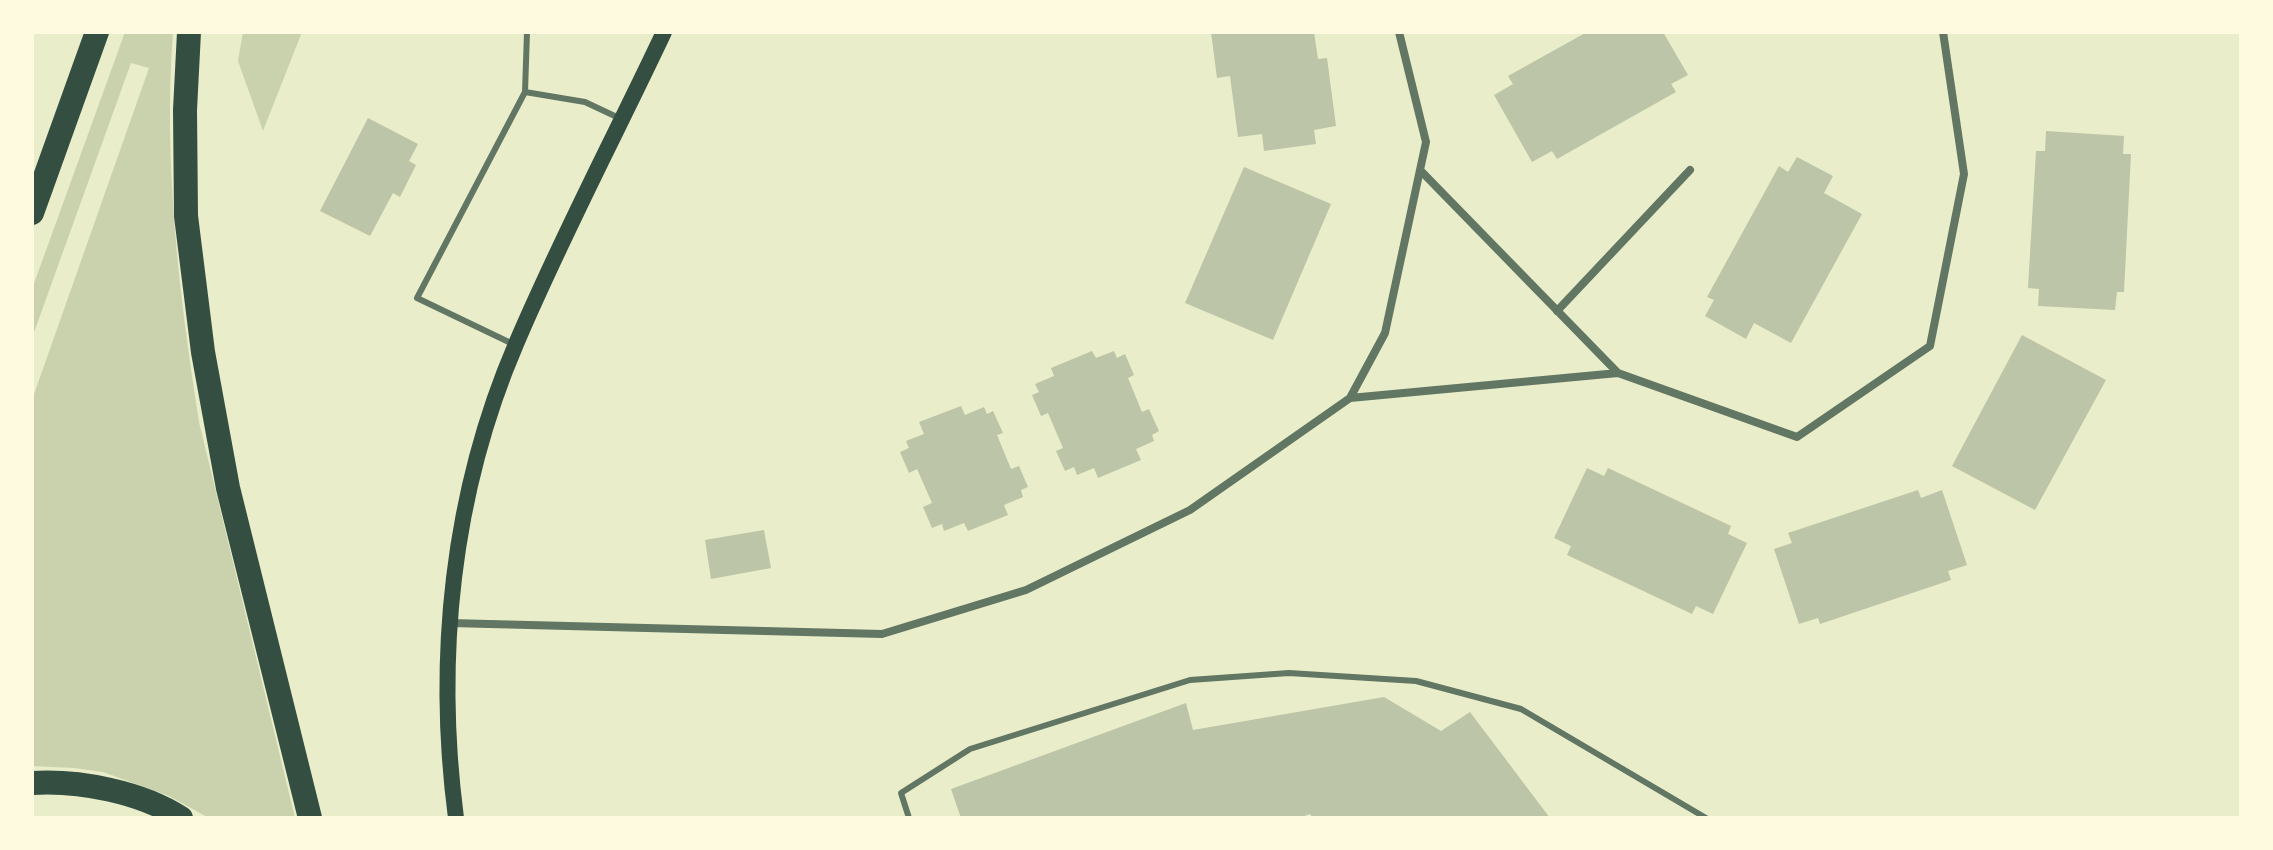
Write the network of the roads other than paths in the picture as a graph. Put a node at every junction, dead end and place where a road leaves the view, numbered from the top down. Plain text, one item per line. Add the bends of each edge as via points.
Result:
1 (97, 32) edge
2 (189, 32) edge
3 (527, 32) edge
4 (664, 32) edge
5 (1399, 32) edge
6 (1943, 32) edge
7 (525, 92) junction
8 (622, 120) junction
9 (1420, 170) junction
10 (1690, 170) dead end
11 (32, 213) edge
12 (1557, 311) junction
13 (515, 345) junction
14 (1618, 373) junction
15 (1350, 398) junction
16 (449, 623) junction
17 (32, 783) edge
18 (181, 818) edge
19 (310, 818) edge
20 (456, 818) edge
21 (909, 818) edge
22 (1706, 818) edge

1 - 11 highway
2 - 19 highway via 186,216 203,352 228,488
3 - 7 lane
4 - 8 main road
5 - 9 street via 1426,142
6 - 14 street via 1964,174 1930,346 1797,437
7 - 8 lane via 585,102
7 - 13 lane via 417,298
8 - 13 main road
9 - 12 street
9 - 15 street via 1385,333
10 - 12 street
12 - 14 street
13 - 16 main road via 472,476
14 - 15 street
15 - 16 street via 1190,510 1026,590 882,634
16 - 20 main road via 447,716
17 - 18 highway via 118,791
21 - 22 lane via 901,793 970,749 1190,680 1289,673 1416,681 1521,709

